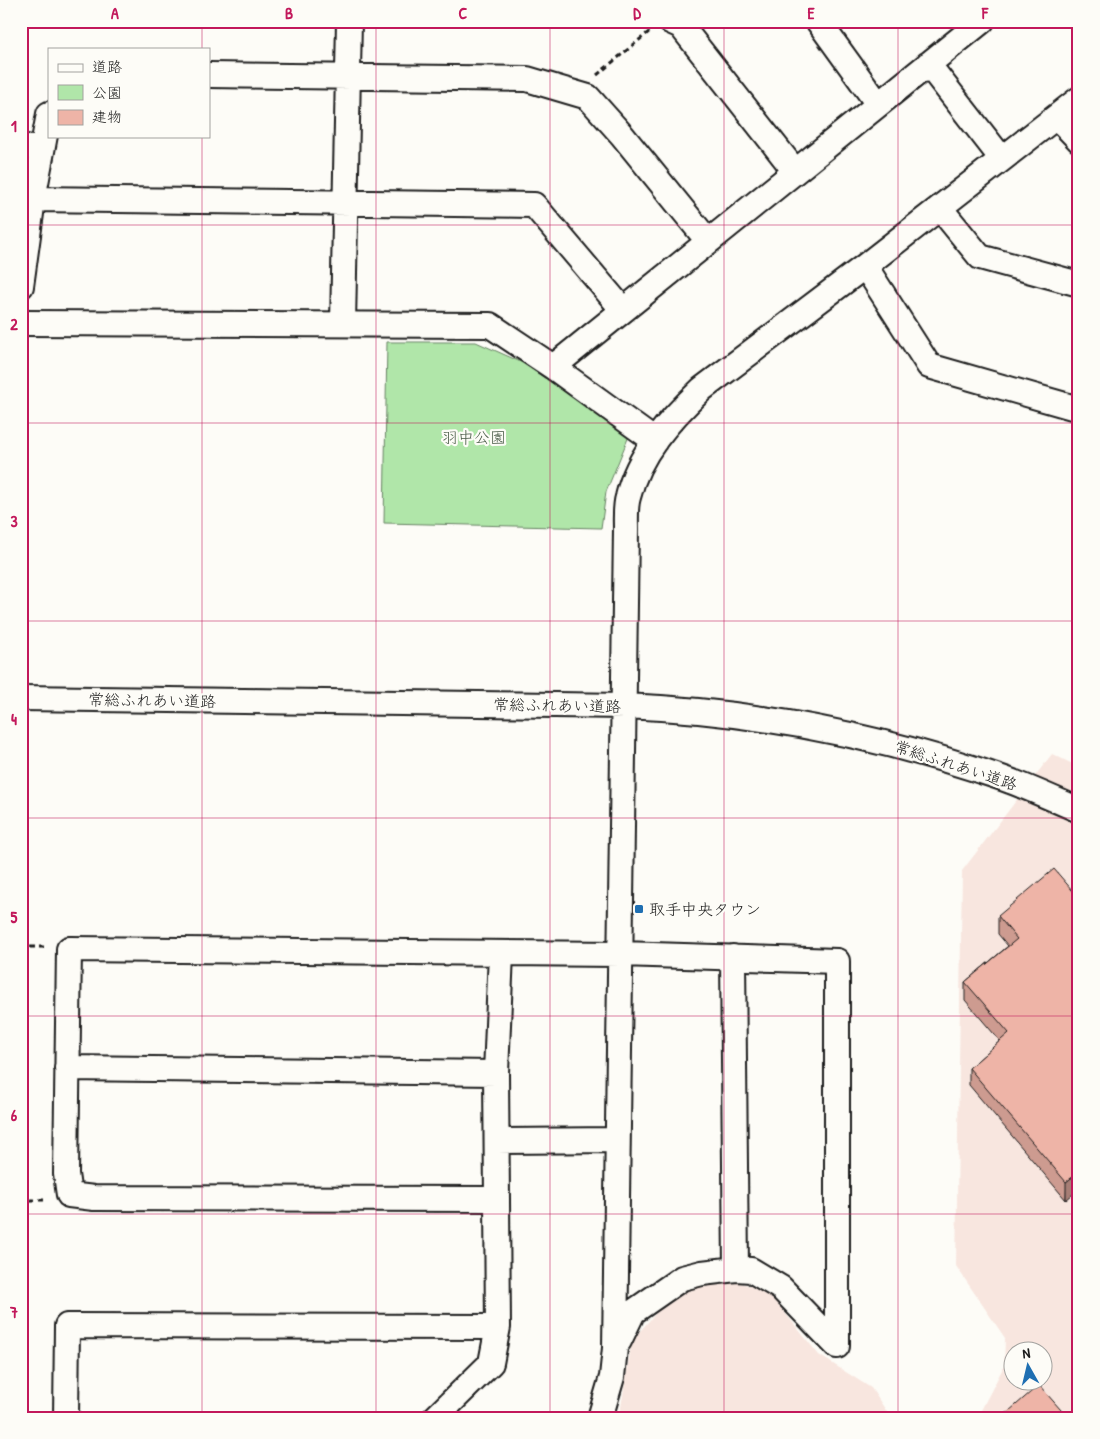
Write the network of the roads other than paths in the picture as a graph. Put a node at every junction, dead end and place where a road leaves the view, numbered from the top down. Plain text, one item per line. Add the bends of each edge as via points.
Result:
1 (349, 21) edge
2 (818, 21) edge
3 (663, 24) edge
4 (973, 24) edge
5 (928, 64) junction
6 (210, 75) edge
7 (348, 77) junction
8 (1079, 99) edge
9 (878, 104) junction
10 (48, 116) edge
11 (1057, 117) junction
12 (1079, 140) edge
13 (32, 148) edge
14 (1002, 159) junction
15 (795, 171) junction
16 (33, 199) junction
17 (345, 202) junction
18 (940, 208) junction
19 (708, 241) junction
20 (865, 266) junction
21 (1079, 284) edge
22 (21, 286) edge
23 (623, 310) junction
24 (21, 323) edge
25 (343, 324) junction
26 (553, 367) junction
27 (1079, 409) edge
28 (655, 441) junction
29 (21, 698) edge
30 (624, 706) junction
31 (1079, 810) edge
32 (502, 953) junction
33 (621, 954) junction
34 (733, 957) junction
35 (68, 1068) junction
36 (496, 1073) junction
37 (617, 1140) junction
38 (497, 1141) junction
39 (497, 1199) junction
40 (736, 1270) junction
41 (498, 1327) junction
42 (615, 1348) junction
43 (66, 1418) edge
44 (435, 1418) edge
45 (600, 1418) edge

1 - 7 street
2 - 9 street
3 - 15 street via 681,26
4 - 5 street
5 - 9 street
5 - 14 street
6 - 7 street
7 - 17 street
7 - 19 street via 527,79 588,97
8 - 11 street
9 - 15 street
10 - 13 street
11 - 12 street
11 - 14 street
13 - 16 street
14 - 18 street
15 - 19 street
16 - 17 street
16 - 22 street
17 - 23 street via 534,205
17 - 25 street
18 - 20 street
18 - 21 street via 980,257
19 - 23 street
20 - 27 street via 929,366
20 - 28 street via 702,390 678,412
23 - 26 street
24 - 25 street
25 - 26 street via 490,325
26 - 28 street
28 - 30 street via 636,470 627,499
29 - 30 street, 常総ふれあい道路
30 - 31 street, 常総ふれあい道路 via 734,713 905,747 1004,778
30 - 33 street
32 - 33 street
32 - 35 street via 69,949
32 - 36 street
33 - 34 street
33 - 37 street
34 - 40 street
34 - 40 street via 837,961 837,1346 781,1288 751,1270
35 - 36 street
35 - 39 street via 66,1174 69,1195 94,1198
36 - 38 street
37 - 38 street
37 - 42 street
38 - 39 street
39 - 41 street
40 - 42 street via 702,1272 682,1278 633,1312
41 - 43 street via 67,1326
41 - 44 street via 491,1363
42 - 45 street via 612,1377

